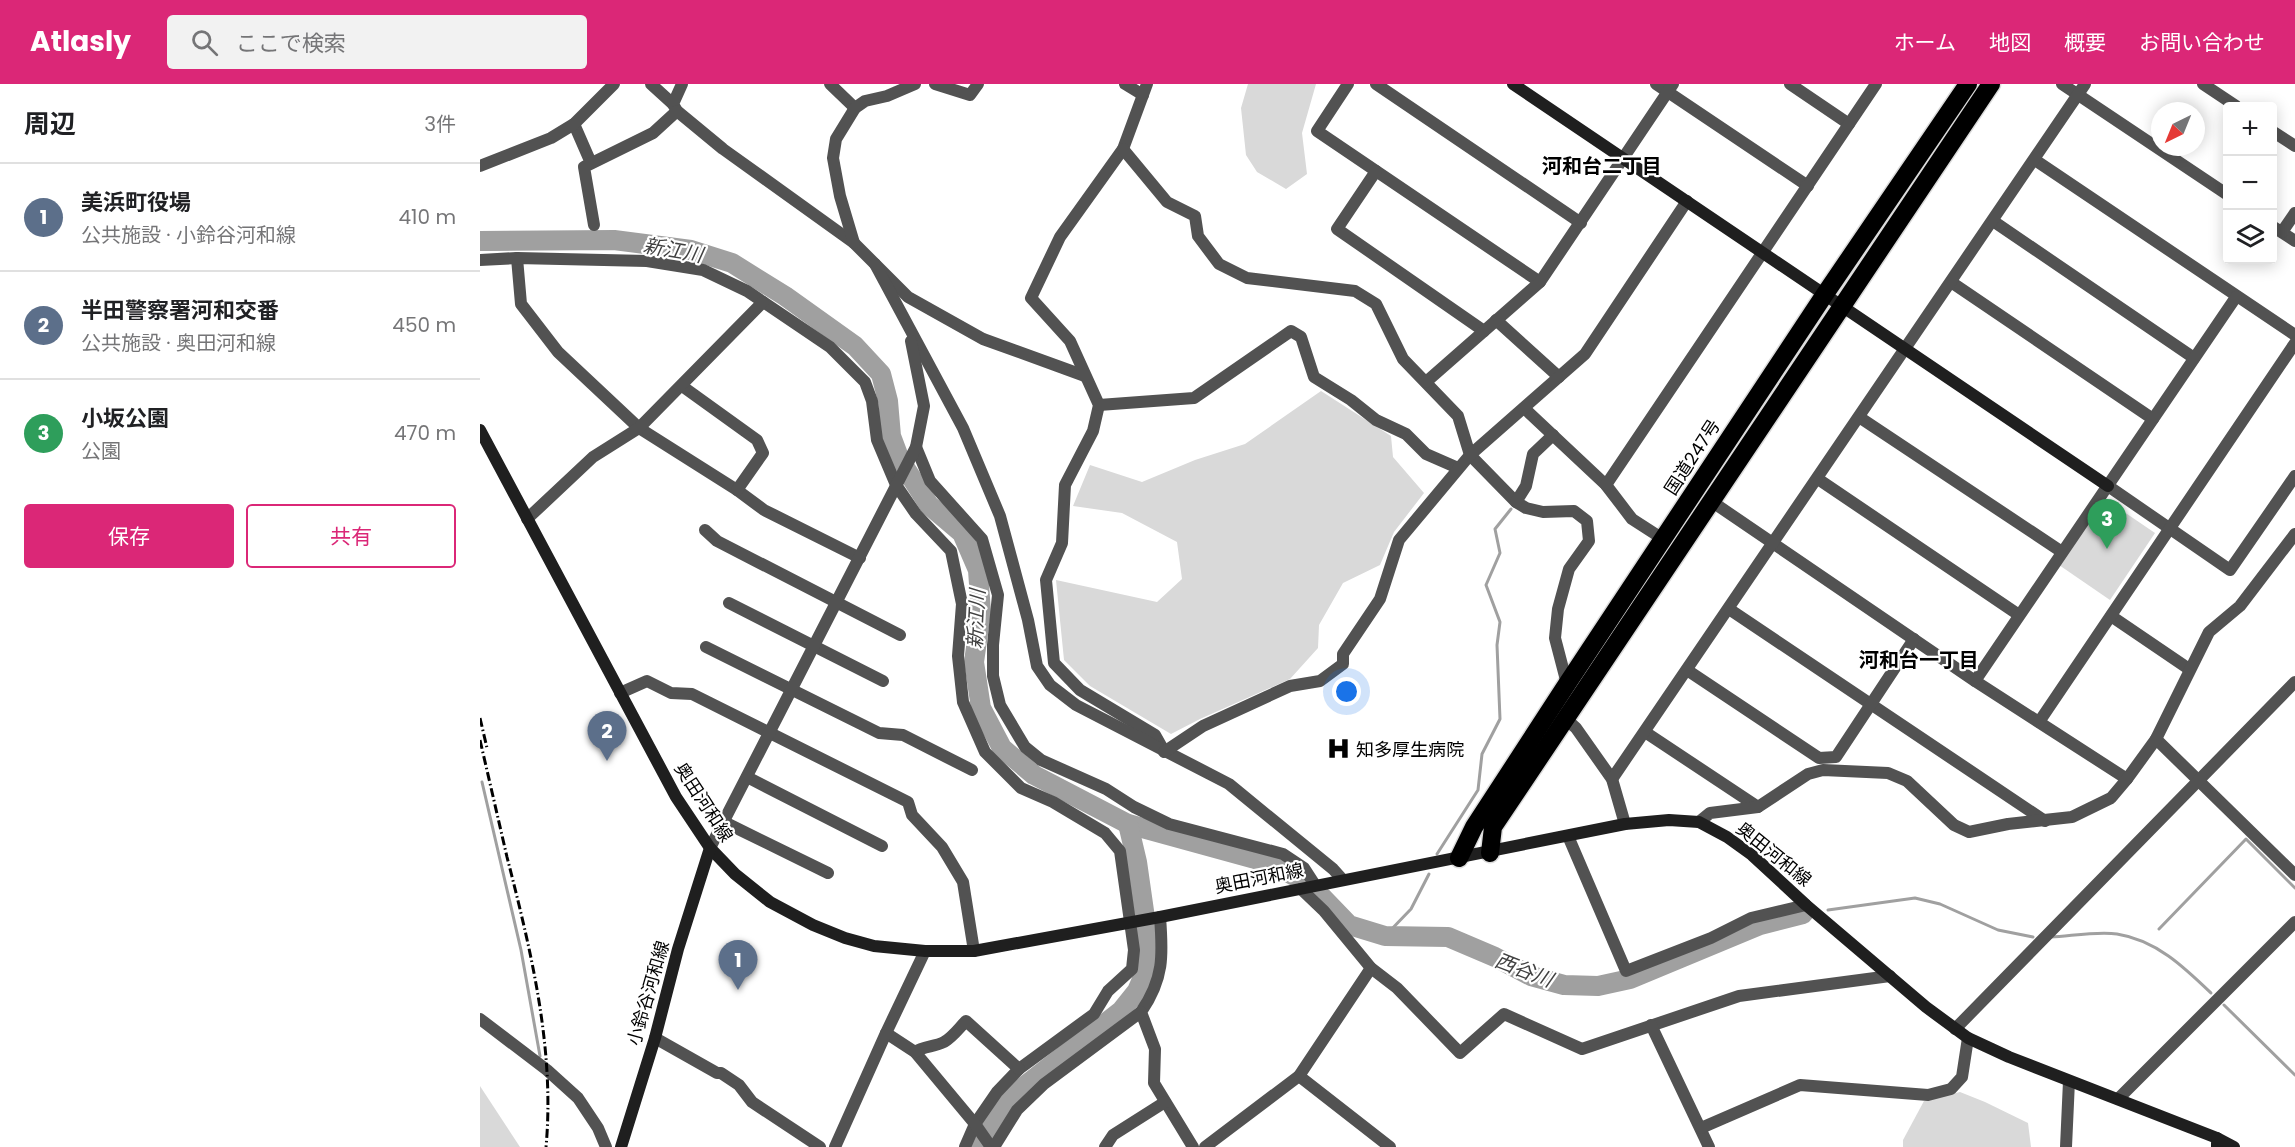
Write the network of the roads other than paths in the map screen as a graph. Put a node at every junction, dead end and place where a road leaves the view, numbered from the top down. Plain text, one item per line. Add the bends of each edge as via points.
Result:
1 (614, 84) edge
2 (651, 84) edge
3 (682, 84) edge
4 (830, 84) edge
5 (915, 84) edge
6 (934, 84) edge
7 (978, 84) edge
8 (1125, 84) edge
9 (1348, 84) edge
10 (1376, 84) edge
11 (1513, 84) edge
12 (1656, 84) edge
13 (1790, 84) edge
14 (1876, 84) edge
15 (1968, 84) edge
16 (1991, 84) edge
17 (2062, 84) edge
18 (2203, 84) edge
19 (1670, 88) edge
20 (1145, 89) edge
21 (2082, 89) edge
22 (2230, 102) edge
23 (675, 108) junction
24 (855, 108) junction
25 (574, 124) junction
26 (1849, 124) junction
27 (2277, 134) edge
28 (2295, 146) edge
29 (1123, 149) junction
30 (1624, 159) junction
31 (2035, 160) junction
32 (591, 163) junction
33 (480, 164) edge
34 (1376, 171) junction
35 (1808, 186) junction
36 (2223, 191) edge
37 (1687, 201) junction
38 (2295, 213) edge
39 (1993, 221) junction
40 (1581, 223) junction
41 (594, 225) dead end
42 (2277, 229) edge
43 (2295, 241) edge
44 (854, 243) junction
45 (1762, 251) junction
46 (517, 258) junction
47 (480, 260) edge
48 (875, 264) junction
49 (1540, 282) junction
50 (1950, 282) junction
51 (1825, 294) junction
52 (2236, 297) junction
53 (763, 302) junction
54 (1842, 306) junction
55 (1496, 320) junction
56 (908, 328) junction
57 (1484, 331) junction
58 (2295, 335) edge
59 (2295, 343) edge
60 (1905, 349) junction
61 (2194, 358) junction
62 (1085, 376) junction
63 (1559, 377) junction
64 (1426, 382) junction
65 (682, 386) junction
66 (1099, 405) junction
67 (1524, 408) junction
68 (1859, 417) junction
69 (2153, 419) junction
70 (639, 428) junction
71 (480, 430) edge
72 (1552, 435) junction
73 (914, 452) junction
74 (1470, 455) junction
75 (1458, 468) junction
76 (2295, 476) edge
77 (1818, 479) junction
78 (896, 485) junction
79 (1606, 485) junction
80 (2108, 486) junction
81 (737, 490) junction
82 (1711, 501) junction
83 (1516, 502) junction
84 (527, 519) junction
85 (2170, 529) junction
86 (705, 530) dead end
87 (2295, 534) edge
88 (1663, 539) junction
89 (1774, 543) junction
90 (2062, 552) junction
91 (860, 558) junction
92 (729, 603) dead end
93 (837, 603) junction
94 (1729, 609) junction
95 (2019, 615) junction
96 (2111, 616) junction
97 (900, 635) dead end
98 (1914, 639) junction
99 (815, 645) junction
100 (706, 647) dead end
101 (2189, 669) junction
102 (1687, 670) junction
103 (883, 681) dead end
104 (1975, 681) junction
105 (2295, 682) edge
106 (1567, 684) junction
107 (792, 690) junction
108 (620, 693) junction
109 (1871, 704) junction
110 (1566, 719) junction
111 (2039, 722) junction
112 (1645, 732) junction
113 (770, 733) junction
114 (2156, 739) junction
115 (1164, 752) junction
116 (972, 770) dead end
117 (747, 777) junction
118 (1612, 779) junction
119 (2127, 779) junction
120 (2199, 781) junction
121 (1758, 807) junction
122 (2045, 821) junction
123 (724, 822) junction
124 (1699, 822) junction
125 (1625, 824) junction
126 (1568, 836) junction
127 (882, 846) dead end
128 (710, 848) junction
129 (1490, 853) junction
130 (1459, 858) junction
131 (828, 873) dead end
132 (2295, 875) edge
133 (1342, 879) junction
134 (1321, 884) junction
135 (1301, 889) junction
136 (1806, 905) junction
137 (1160, 917) junction
138 (1130, 922) junction
139 (2295, 922) edge
140 (925, 951) junction
141 (974, 951) junction
142 (1371, 968) junction
143 (1890, 976) junction
144 (1141, 1012) junction
145 (480, 1019) edge
146 (1651, 1026) junction
147 (1955, 1029) junction
148 (886, 1034) junction
149 (655, 1038) junction
150 (1968, 1038) junction
151 (915, 1052) junction
152 (1019, 1069) junction
153 (1299, 1076) junction
154 (2069, 1081) junction
155 (2118, 1099) junction
156 (1165, 1102) junction
157 (975, 1124) junction
158 (1701, 1128) junction
159 (2217, 1143) edge
160 (991, 1146) edge
161 (606, 1147) edge
162 (621, 1147) edge
163 (820, 1147) edge
164 (836, 1147) edge
165 (965, 1147) edge
166 (1105, 1147) edge
167 (1193, 1147) edge
168 (1205, 1147) edge
169 (1390, 1147) edge
170 (1709, 1147) edge
171 (2066, 1147) edge
172 (2234, 1147) edge

1 - 25 street
2 - 23 street
3 - 23 street
4 - 24 street
5 - 24 street
6 - 7 street via 970,95
8 - 20 street
9 - 34 street via 1317,131
10 - 40 street
11 - 30 main road
12 - 19 street
13 - 26 street
14 - 26 street
15 - 51 highway, 国道247号
16 - 54 highway
17 - 21 street
18 - 22 street
19 - 30 street
19 - 35 street
20 - 29 street
21 - 31 street
21 - 36 street
23 - 32 street via 652,134
23 - 44 street via 723,149
24 - 44 street via 836,139 833,158
25 - 32 street
25 - 33 street via 551,138
26 - 35 street
27 - 28 street
29 - 62 street via 1060,237 1031,298 1070,341
29 - 64 street via 1167,202 1195,216 1198,236 1219,264 1247,278 1355,291 1376,304 1403,359
30 - 37 main road
30 - 40 street
31 - 39 street
31 - 52 street
32 - 41 street via 584,167
34 - 49 street
34 - 57 street via 1337,229
35 - 45 street
37 - 45 main road
37 - 63 street via 1585,354
38 - 42 street
39 - 50 street
39 - 61 street
40 - 49 street
42 - 43 street
44 - 48 street
45 - 51 main road
45 - 79 street
46 - 47 street
46 - 53 street via 647,261 703,270
46 - 70 street via 521,304 558,352
48 - 56 street
48 - 62 street via 908,297 983,339
49 - 55 street
50 - 60 street
50 - 69 street
51 - 54 main road
51 - 88 highway, 国道247号
52 - 58 street
52 - 61 street
53 - 65 street
53 - 78 street via 830,347 865,382 872,401 877,440
54 - 60 main road
54 - 82 highway
55 - 57 street
55 - 63 street
56 - 73 street via 924,406
56 - 115 street via 963,428 1000,516 1037,666 1050,685 1076,705
57 - 64 street
59 - 85 street
60 - 68 street
60 - 80 main road
61 - 69 street
62 - 66 street
63 - 67 street
64 - 74 street via 1458,416
65 - 70 street
65 - 81 street via 758,440 763,453
66 - 75 street via 1194,398 1291,331 1301,337 1314,378 1376,420 1406,434 1426,454
66 - 115 street via 1093,430 1065,485 1062,543 1046,580 1054,663 1080,690 1155,735
67 - 72 street
67 - 74 street
68 - 77 street
68 - 90 street
69 - 80 street
70 - 81 street
70 - 84 street via 593,457
71 - 84 main road, 奥田河和線
72 - 79 street
72 - 83 street via 1533,454 1526,486
73 - 78 street
73 - 134 street via 930,481 982,539 998,595 993,676 1000,705 1024,747 1169,824 1283,854
74 - 75 street
74 - 83 street
75 - 115 street via 1399,540 1380,599 1343,654 1343,664 1320,681 1290,686 1203,726
76 - 85 street via 2230,570
77 - 89 street
77 - 95 street
78 - 91 street
78 - 138 street via 916,514 951,551 962,604 958,656 963,702 985,752 1021,788 1105,832 1120,851
79 - 88 street via 1632,519
80 - 85 street
80 - 90 street
81 - 91 street via 764,510
82 - 89 street
82 - 110 highway
83 - 106 street via 1543,512 1574,511 1587,521 1589,541 1569,569 1558,609 1555,638
84 - 108 main road, 奥田河和線
85 - 96 street
86 - 93 street via 717,541
87 - 101 street via 2240,606 2209,632
88 - 106 highway, 国道247号
89 - 94 street
89 - 98 street
90 - 95 street
91 - 93 street
92 - 99 street
93 - 97 street
93 - 99 street
94 - 102 street
94 - 109 street
95 - 104 street
96 - 101 street
96 - 111 street
98 - 104 street
98 - 109 street
99 - 103 street
99 - 107 street
100 - 107 street
101 - 114 street
102 - 109 street via 1820,758 1836,757
102 - 112 street
104 - 111 street
105 - 120 street
106 - 130 highway, 国道247号 via 1474,827
107 - 113 street
107 - 116 street via 879,733 903,735
108 - 113 street via 647,681 671,693 692,694
108 - 128 main road, 奥田河和線 via 676,797
109 - 122 street
110 - 118 street
110 - 129 highway via 1493,827
111 - 119 street
112 - 118 street
112 - 121 street
113 - 117 street
113 - 141 street via 908,802 912,815 942,847 963,882
114 - 119 street
114 - 120 street
115 - 133 street via 1228,784
117 - 123 street
117 - 127 street
118 - 125 street
119 - 122 street via 2110,798 2072,817
120 - 132 street
120 - 147 street
121 - 122 street via 1808,774 1822,770 1888,772 1907,781 1954,825 1970,832
121 - 124 street via 1710,813
123 - 128 street
123 - 131 street
124 - 125 main road, 奥田河和線
124 - 136 main road, 奥田河和線 via 1752,855
125 - 126 main road, 奥田河和線
126 - 129 main road, 奥田河和線
126 - 136 street via 1626,971 1751,918
128 - 140 main road, 奥田河和線 via 770,902 813,925 874,946
128 - 149 main road, 小鈴谷河和線
129 - 130 main road, 奥田河和線
130 - 133 main road, 奥田河和線
133 - 134 main road, 奥田河和線
134 - 135 main road, 奥田河和線
135 - 137 main road, 奥田河和線
135 - 142 street
136 - 143 main road, 奥田河和線
137 - 138 main road, 奥田河和線
137 - 144 street via 1163,958 1153,994
138 - 141 main road, 奥田河和線
138 - 152 street via 1132,969 1108,991 1094,1014
139 - 155 street
140 - 141 main road, 奥田河和線
140 - 148 street
142 - 146 street via 1397,988 1460,1053 1504,1014 1582,1050
142 - 153 street
143 - 146 street via 1739,996
143 - 147 main road, 奥田河和線
144 - 156 street via 1155,1049 1154,1083
144 - 160 street via 1044,1084 1017,1110
145 - 161 street via 578,1098
146 - 158 street
147 - 150 main road, 奥田河和線
148 - 151 street
148 - 164 street
149 - 162 main road, 小鈴谷河和線
149 - 163 street via 721,1073 739,1085 752,1102
150 - 154 main road, 奥田河和線
150 - 158 street via 1962,1077 1951,1089 1928,1095 1800,1085
151 - 152 street via 942,1043 966,1021
151 - 157 street
152 - 157 street
153 - 168 street
153 - 169 street
154 - 155 main road, 奥田河和線
154 - 171 street
155 - 159 main road, 奥田河和線
156 - 166 street via 1113,1135
156 - 167 street
157 - 160 street
157 - 165 street
158 - 170 street
159 - 172 main road, 奥田河和線

